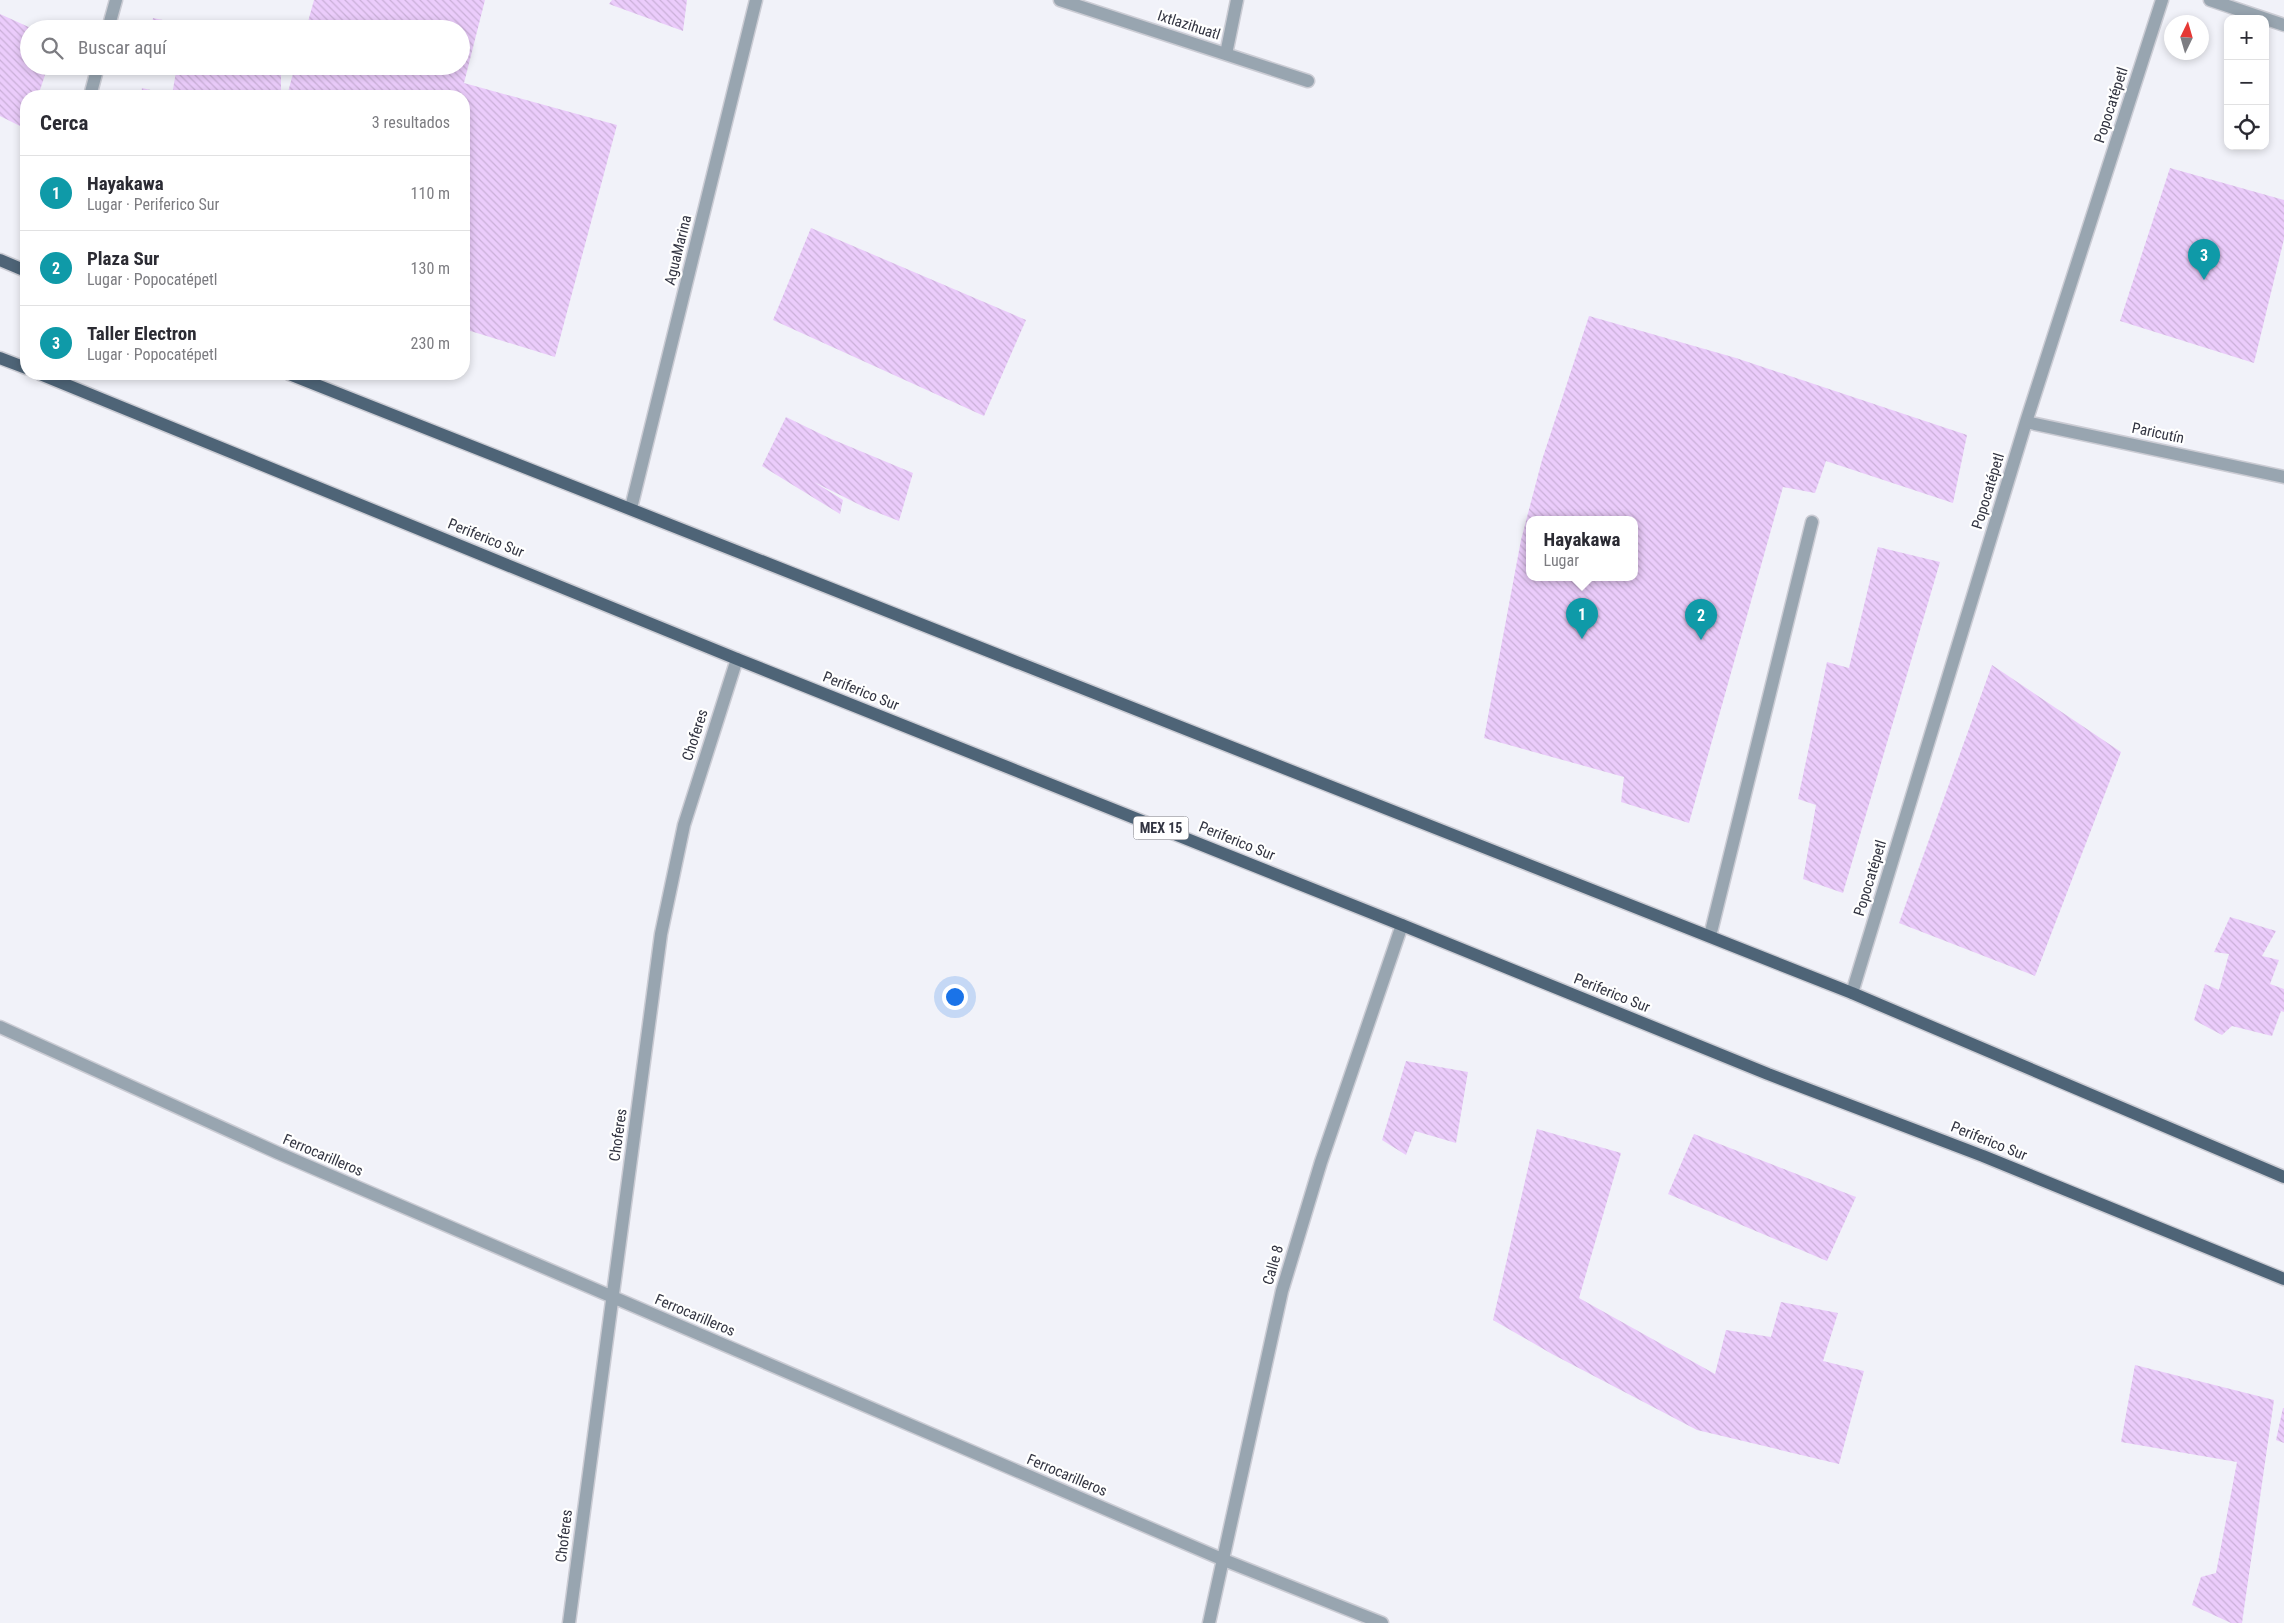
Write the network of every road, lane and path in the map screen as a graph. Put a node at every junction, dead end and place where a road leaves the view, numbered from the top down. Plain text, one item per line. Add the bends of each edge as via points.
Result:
1 (116, 0) edge
2 (756, 0) edge
3 (1060, 0) edge
4 (1237, 0) edge
5 (2162, 0) edge
6 (2210, 0) edge
7 (110, 20) edge
8 (2284, 25) edge
9 (1226, 54) junction
10 (96, 75) edge
11 (1308, 81) dead end
12 (92, 90) edge
13 (0, 260) edge
14 (20, 268) edge
15 (0, 358) edge
16 (20, 366) edge
17 (55, 380) edge
18 (304, 380) edge
19 (2026, 422) junction
20 (2284, 477) edge
21 (631, 508) junction
22 (1812, 522) dead end
23 (737, 659) junction
24 (1402, 925) junction
25 (1710, 936) junction
26 (1852, 993) junction
27 (0, 1027) edge
28 (2284, 1177) edge
29 (2284, 1279) edge
30 (612, 1297) junction
31 (1224, 1560) junction
32 (569, 1623) edge
33 (1208, 1623) edge
34 (1382, 1623) edge

1 - 7 street
2 - 21 street, AguaMarina
3 - 9 street, Ixtlazihuatl
4 - 9 street
5 - 19 street, Popocatépetl
6 - 8 street
9 - 11 street, Ixtlazihuatl
10 - 12 street
13 - 14 main road
15 - 16 main road
17 - 23 main road, Periferico Sur / MEX 15
18 - 21 main road
19 - 20 street, Paricutín
19 - 26 street, Popocatépetl
21 - 25 main road
22 - 25 street
23 - 24 main road, Periferico Sur / MEX 15
23 - 30 street, Choferes via 684,825 672,875 661,934
24 - 29 main road, Periferico Sur / MEX 15
24 - 31 street, Calle 8 via 1321,1162 1282,1290
25 - 26 main road
26 - 28 main road
27 - 30 street, Ferrocarilleros via 278,1153
30 - 31 street, Ferrocarilleros
30 - 32 street, Choferes
31 - 33 street, Calle 8
31 - 34 street, Ferrocarilleros

